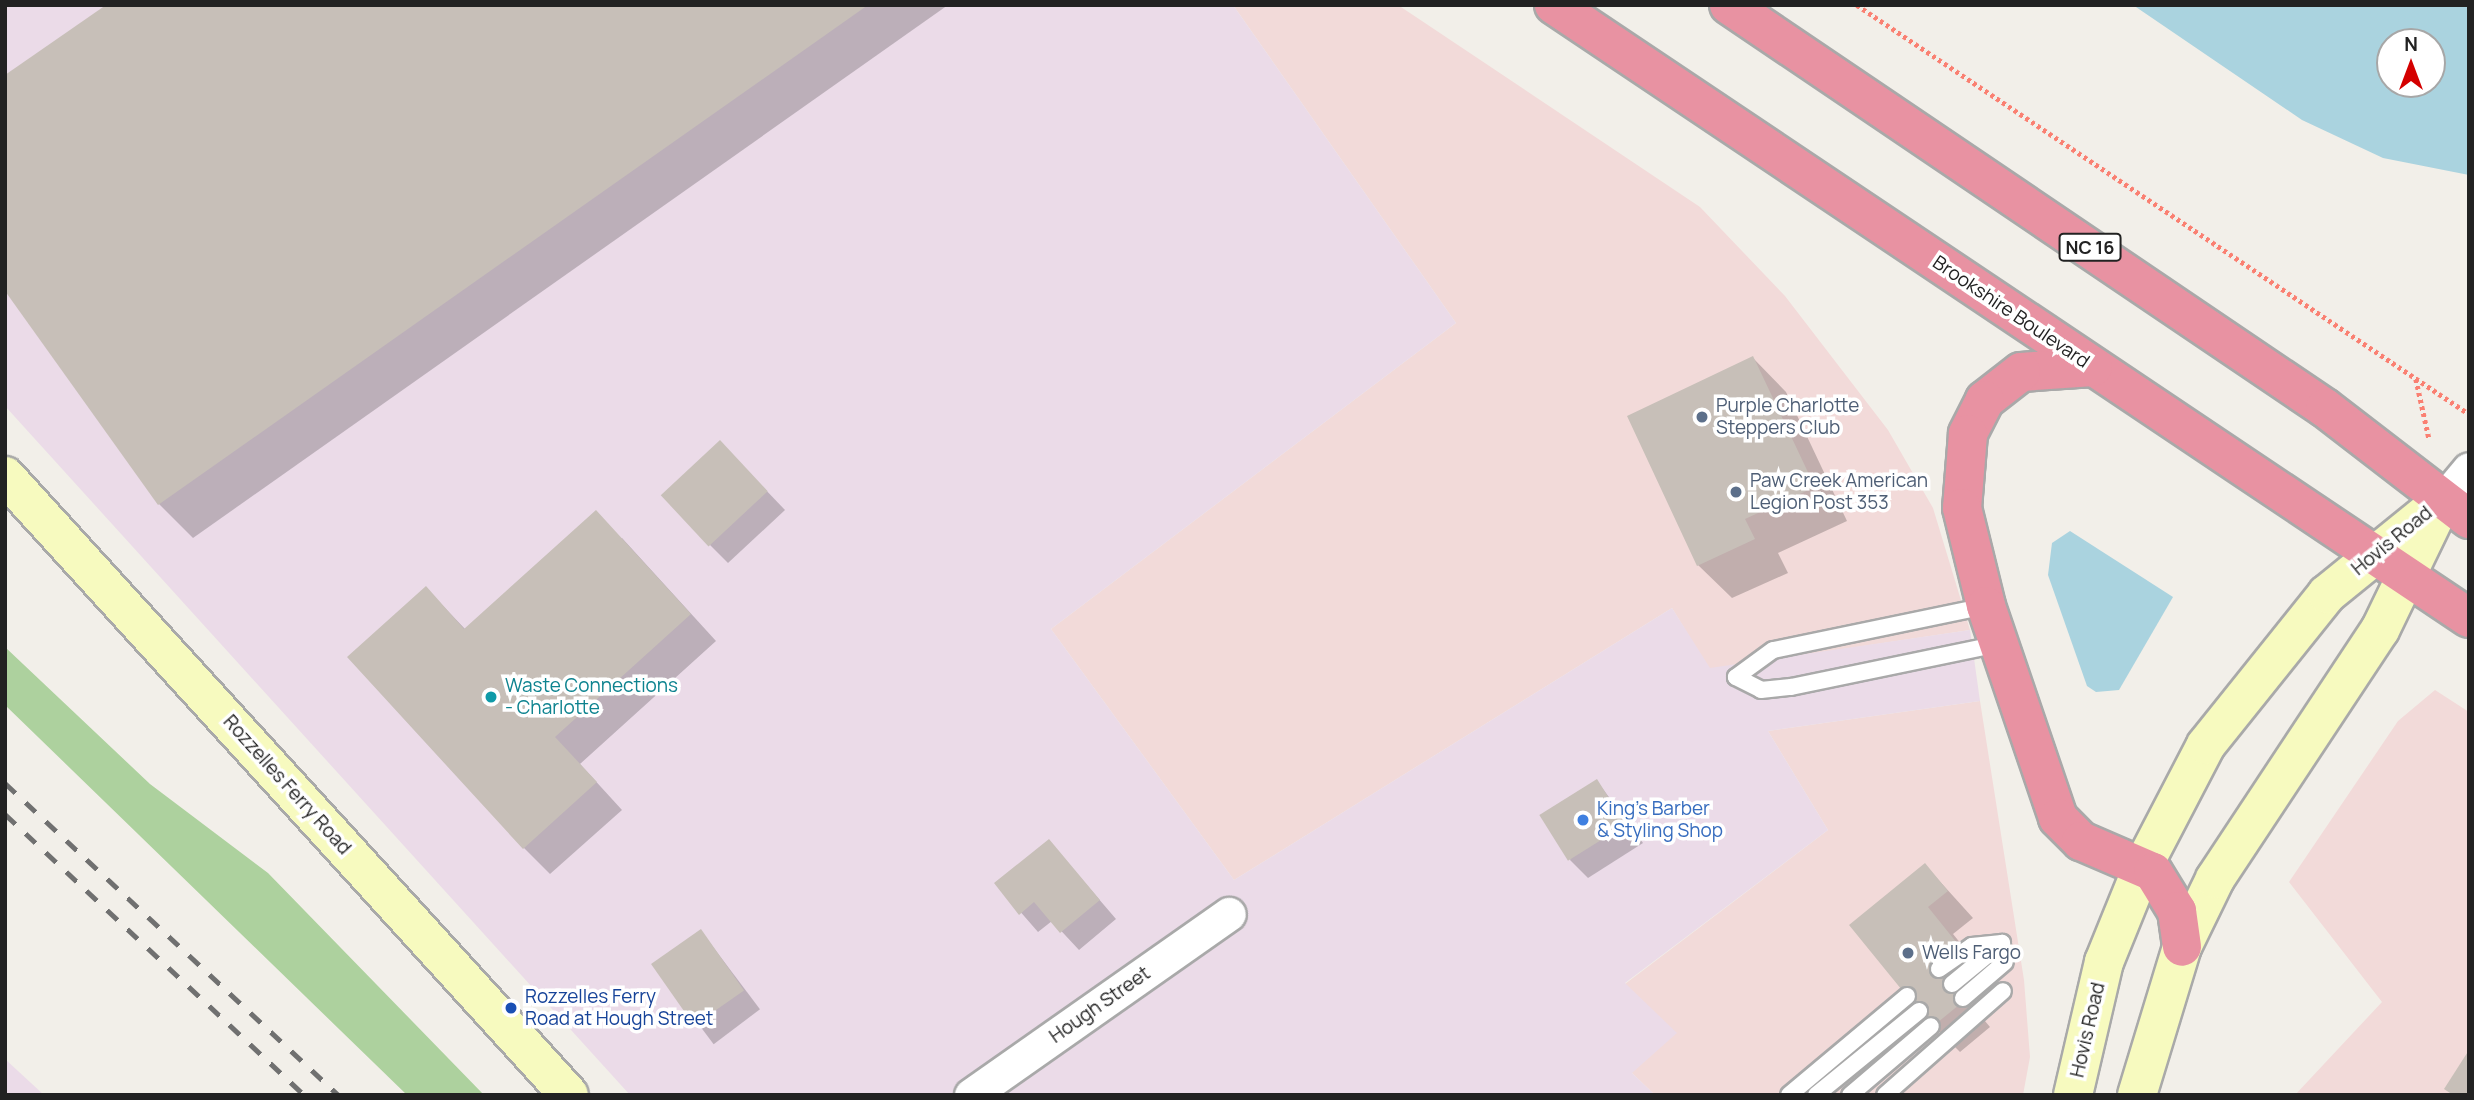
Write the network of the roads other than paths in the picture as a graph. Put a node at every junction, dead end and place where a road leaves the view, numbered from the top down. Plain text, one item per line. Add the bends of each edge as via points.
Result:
1 (1555, 5) edge
2 (1729, 5) edge
3 (2094, 367) junction
4 (2469, 470) edge
5 (5, 476) edge
6 (2456, 510) edge
7 (2375, 554) junction
8 (2408, 576) junction
9 (1986, 606) junction
10 (2469, 618) edge
11 (1998, 644) junction
12 (2144, 866) junction
13 (1228, 914) dead end
14 (2182, 947) junction
15 (2005, 962) dead end
16 (1939, 969) dead end
17 (1952, 984) dead end
18 (2003, 991) dead end
19 (1907, 996) dead end
20 (1963, 998) dead end
21 (1919, 1011) dead end
22 (1931, 1026) dead end
23 (569, 1095) edge
24 (971, 1095) edge
25 (1789, 1095) edge
26 (1816, 1095) edge
27 (1850, 1095) edge
28 (1885, 1095) edge
29 (2073, 1095) edge
30 (2137, 1095) edge

1 - 3 highway, Brookshire Boulevard
2 - 6 highway, NC 16 via 2325,408
3 - 7 highway, Brookshire Boulevard
3 - 9 highway via 2021,372 1996,389 1975,416 1963,457 1962,508
4 - 6 street
5 - 23 street, Rozzelles Ferry Road
6 - 7 street, Hovis Road
6 - 8 street, Hovis Road
7 - 8 highway, Brookshire Boulevard
7 - 12 street, Hovis Road via 2327,594 2256,676 2206,746
8 - 10 highway, Brookshire Boulevard
8 - 14 street, Hovis Road via 2357,666 2215,880
9 - 11 highway
9 - 11 lane via 1773,650 1735,677 1761,690 1791,687
11 - 12 highway via 2058,818 2081,841
12 - 14 highway via 2168,890
12 - 29 street, Hovis Road via 2104,962
13 - 24 street, Hough Street
14 - 30 street, Hovis Road
15 - 20 lane
16 - 17 lane via 1972,946 2002,943
18 - 28 lane
19 - 25 lane
21 - 26 lane
22 - 27 lane

